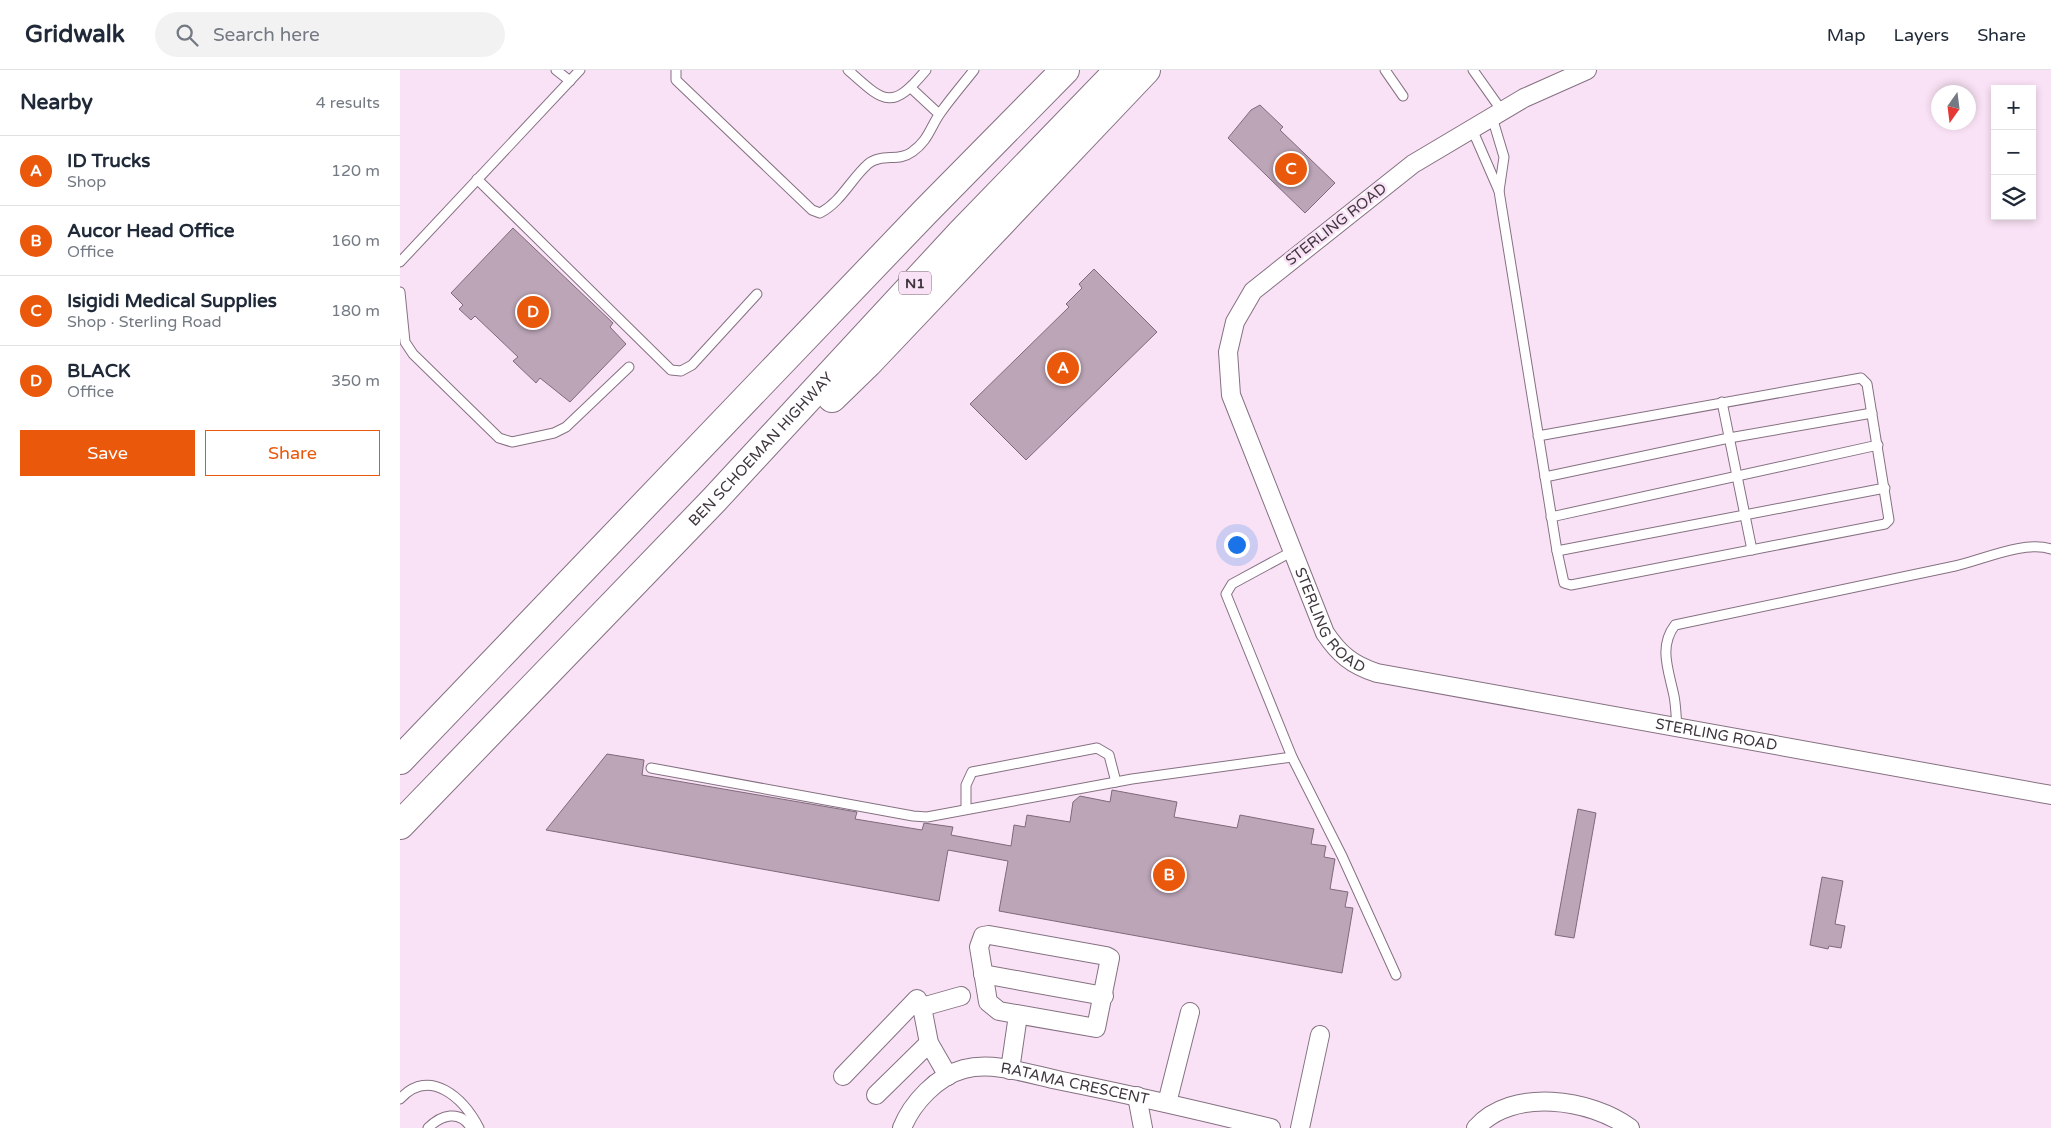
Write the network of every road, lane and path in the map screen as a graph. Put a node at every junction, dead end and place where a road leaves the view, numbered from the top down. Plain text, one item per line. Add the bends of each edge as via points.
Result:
1 (556, 70) edge
2 (580, 70) edge
3 (676, 70) edge
4 (848, 70) edge
5 (926, 70) edge
6 (974, 70) edge
7 (1042, 70) edge
8 (1064, 70) edge
9 (1119, 70) edge
10 (1146, 70) edge
11 (1385, 70) edge
12 (1473, 70) edge
13 (1587, 70) edge
14 (570, 82) junction
15 (911, 88) junction
16 (1403, 96) dead end
17 (939, 114) junction
18 (1497, 114) junction
19 (1472, 129) junction
20 (975, 163) junction
21 (477, 180) junction
22 (1499, 191) junction
23 (400, 262) edge
24 (400, 292) edge
25 (757, 294) dead end
26 (629, 367) dead end
27 (1722, 402) junction
28 (1872, 412) junction
29 (1538, 436) junction
30 (1729, 438) junction
31 (1878, 445) junction
32 (1736, 475) junction
33 (1545, 477) junction
34 (1885, 488) junction
35 (714, 500) junction
36 (1744, 514) junction
37 (1551, 517) junction
38 (1557, 550) junction
39 (1752, 550) junction
40 (2051, 550) edge
41 (1293, 551) junction
42 (1677, 727) junction
43 (1292, 757) junction
44 (400, 760) edge
45 (651, 768) dead end
46 (1116, 782) junction
47 (2051, 795) edge
48 (966, 809) junction
49 (400, 825) edge
50 (984, 974) junction
51 (1396, 975) dead end
52 (961, 996) dead end
53 (1104, 996) junction
54 (922, 1008) junction
55 (1190, 1012) dead end
56 (1018, 1015) junction
57 (1320, 1035) dead end
58 (929, 1043) junction
59 (1010, 1070) junction
60 (843, 1076) dead end
61 (948, 1076) junction
62 (876, 1095) dead end
63 (1137, 1096) junction
64 (400, 1099) edge
65 (1167, 1103) junction
66 (428, 1128) edge
67 (471, 1128) edge
68 (479, 1128) edge
69 (902, 1128) edge
70 (1143, 1128) edge
71 (1270, 1128) edge
72 (1300, 1128) edge
73 (1476, 1128) edge
74 (1630, 1128) edge

1 - 14 lane
2 - 14 lane
3 - 17 lane via 676,80 812,210 820,213 829,208 869,163 911,153 930,135
4 - 15 lane via 882,98 897,98
5 - 15 lane
6 - 17 lane
7 - 20 highway via 996,128
8 - 20 highway
9 - 35 highway, BEN SCHOEMAN HIGHWAY / N1 via 961,233
10 - 35 highway via 868,363 776,453
11 - 16 lane
12 - 18 lane
13 - 18 street, STERLING ROAD via 1524,98
14 - 21 lane
15 - 17 lane
18 - 19 street, STERLING ROAD
18 - 22 lane via 1503,149
19 - 22 lane
19 - 41 street, STERLING ROAD via 1413,164 1287,262 1253,291 1235,322 1228,352 1231,395
20 - 44 highway
21 - 23 lane
21 - 25 lane via 672,370 681,371 692,366
22 - 29 lane
24 - 26 lane via 405,342 413,354 505,441 554,433 566,427
27 - 28 lane via 1861,378 1867,384
27 - 29 lane
27 - 30 lane
28 - 30 lane
28 - 31 lane
29 - 33 lane
30 - 32 lane
30 - 33 lane
31 - 32 lane
31 - 34 lane
32 - 36 lane
32 - 37 lane
33 - 37 lane
34 - 36 lane
34 - 39 lane via 1890,514 1885,524
35 - 49 highway, BEN SCHOEMAN HIGHWAY
36 - 38 lane
36 - 39 lane
37 - 38 lane
38 - 39 lane via 1562,581 1571,585
40 - 42 lane via 2040,546 2012,551 1675,624 1669,632 1665,654
41 - 42 street, STERLING ROAD via 1325,633 1337,650 1361,668
41 - 43 lane via 1232,584 1226,594
42 - 47 street, STERLING ROAD
43 - 46 lane
43 - 51 lane via 1342,856
45 - 48 lane via 913,816 927,817
46 - 48 lane
46 - 48 lane via 1109,755 1098,748 1046,756 972,772 966,785
50 - 53 street
50 - 53 street via 978,947 983,936 989,935 1106,956 1110,963
50 - 56 street via 988,1002 999,1011
52 - 54 street
53 - 56 street via 1096,1028
54 - 58 street
54 - 60 street via 916,1000
55 - 65 street
56 - 59 street
57 - 72 street
58 - 61 street
58 - 62 street
59 - 61 street, RATAMA CRESCENT via 980,1067 963,1069
59 - 63 street, RATAMA CRESCENT
61 - 69 street, RATAMA CRESCENT via 918,1101
63 - 65 street, RATAMA CRESCENT
63 - 70 street
64 - 68 lane via 421,1087 443,1088 456,1096
65 - 71 street, RATAMA CRESCENT
66 - 67 lane via 436,1120 450,1115 461,1117
73 - 74 street via 1500,1110 1524,1103 1549,1102 1600,1110

